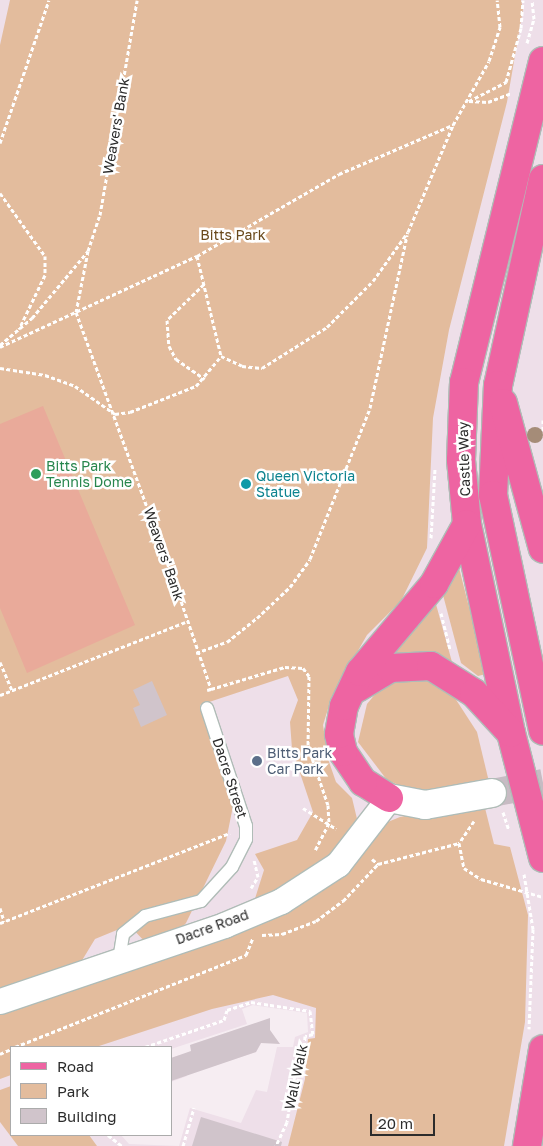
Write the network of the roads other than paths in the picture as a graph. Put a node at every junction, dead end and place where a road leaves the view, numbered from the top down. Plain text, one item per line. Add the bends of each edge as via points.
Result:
1 (543, 61) edge
2 (543, 179) edge
3 (498, 385) junction
4 (468, 524) junction
5 (543, 549) edge
6 (351, 692) junction
7 (207, 708) road end
8 (543, 731) edge
9 (511, 733) junction
10 (492, 793) tunnel mouth
11 (389, 798) junction
12 (543, 858) edge
13 (119, 960) junction
14 (0, 1001) edge
15 (543, 1049) edge
16 (527, 1146) edge

1 - 4 main road, Castle Way via 464,382 461,460
2 - 3 main road, Castle Way
3 - 5 main road
3 - 8 main road, Castle Way via 492,495
4 - 6 main road via 434,584 360,672
4 - 9 main road, Castle Way
6 - 9 main road via 390,668 431,666 474,693
6 - 11 main road via 340,720 343,752 363,782
7 - 13 lane, Dacre Street via 246,826 242,850 201,901 145,916 122,934
9 - 12 main road, Castle Way
10 - 11 street via 425,805
11 - 13 street, Dacre Road via 338,864 312,883 224,925
13 - 14 street, Dacre Road
15 - 16 main road

